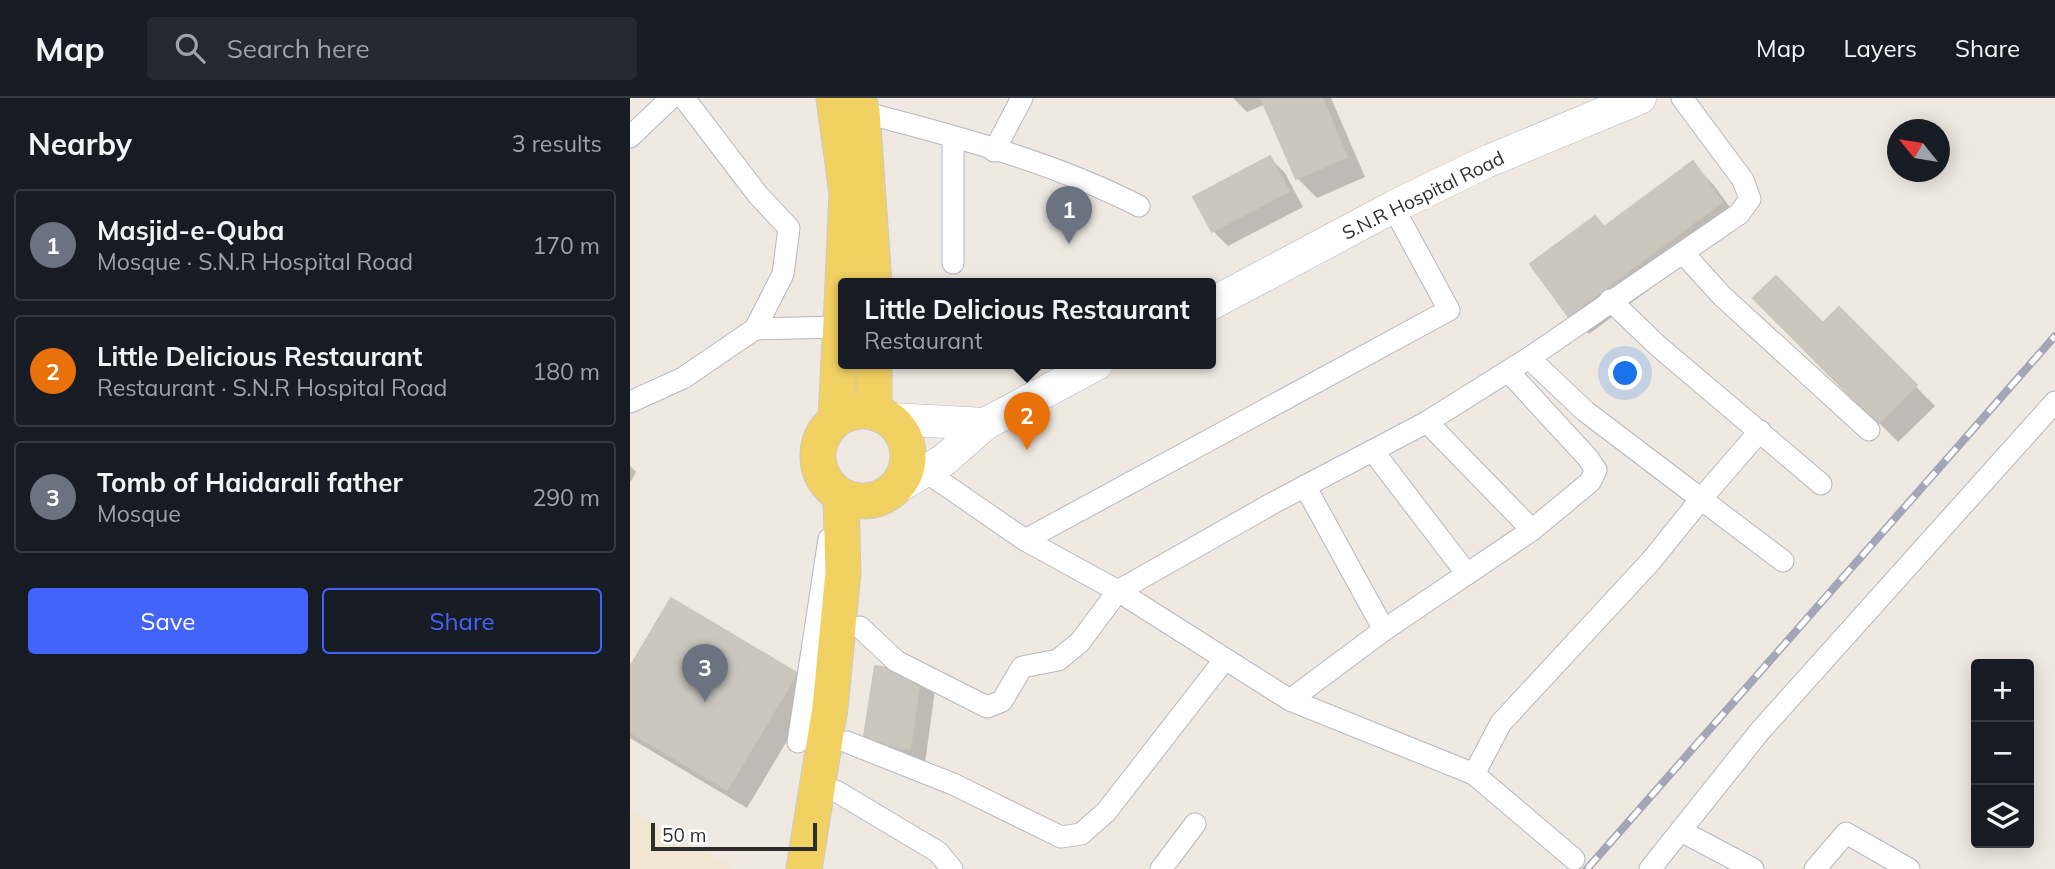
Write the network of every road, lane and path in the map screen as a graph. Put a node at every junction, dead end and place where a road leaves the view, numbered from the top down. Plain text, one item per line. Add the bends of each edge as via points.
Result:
1 (671, 98) edge
2 (684, 98) edge
3 (1022, 98) edge
4 (1640, 98) edge
5 (1682, 98) edge
6 (851, 103) edge
7 (630, 138) edge
8 (953, 138) junction
9 (994, 150) junction
10 (1139, 205) dead end
11 (1393, 207) junction
12 (1683, 253) junction
13 (953, 263) dead end
14 (843, 278) edge
15 (873, 278) edge
16 (1610, 300) junction
17 (1216, 301) edge
18 (838, 327) edge
19 (755, 329) junction
20 (1529, 358) junction
21 (839, 369) edge
22 (875, 369) edge
23 (1088, 369) edge
24 (1508, 371) junction
25 (630, 402) edge
26 (2055, 402) edge
27 (883, 415) junction
28 (836, 418) junction
29 (1427, 422) junction
30 (985, 424) junction
31 (1868, 430) dead end
32 (1760, 432) junction
33 (1373, 451) junction
34 (911, 479) junction
35 (1821, 484) dead end
36 (1305, 486) junction
37 (846, 497) junction
38 (1700, 499) junction
39 (1532, 530) junction
40 (1025, 540) junction
41 (1783, 561) dead end
42 (1467, 574) junction
43 (1118, 591) junction
44 (860, 627) junction
45 (1384, 630) junction
46 (1225, 659) junction
47 (1290, 700) junction
48 (798, 742) dead end
49 (847, 742) junction
50 (1474, 774) junction
51 (836, 791) junction
52 (1195, 824) dead end
53 (1681, 831) junction
54 (1574, 859) dead end
55 (804, 869) edge
56 (826, 869) edge
57 (952, 869) edge
58 (1161, 869) edge
59 (1650, 869) edge
60 (1753, 869) edge
61 (1815, 869) edge
62 (1909, 869) edge

1 - 7 street
2 - 19 street via 789,228 783,274
3 - 9 street
4 - 11 main road, S.N.R Hospital Road via 1486,162
5 - 12 street via 1743,180 1750,199 1739,214
6 - 8 street
6 - 14 main road
6 - 15 main road
8 - 9 street
8 - 13 street
9 - 10 street via 1105,188
11 - 17 main road, S.N.R Hospital Road
11 - 40 street via 1449,310
12 - 16 street
12 - 31 street via 1722,296
16 - 20 street
16 - 32 street
18 - 19 street
19 - 25 street via 683,378
20 - 24 street
20 - 38 street via 1585,411
21 - 28 main road
22 - 27 main road
23 - 30 main road
24 - 29 street
24 - 39 street via 1596,470 1590,482
26 - 53 street via 1760,731
27 - 28 main road via 854,410
27 - 30 main road
27 - 34 main road via 906,440
28 - 37 main road via 819,440 818,468
29 - 33 street
29 - 39 street
30 - 34 main road via 944,460
32 - 35 street
32 - 38 street
33 - 36 street
33 - 42 street
34 - 37 main road via 881,498
34 - 40 street
36 - 43 street
36 - 45 street
37 - 44 main road
37 - 48 street via 819,614
37 - 55 main road via 832,681
38 - 41 street
38 - 50 street via 1651,561 1501,723
39 - 42 street
40 - 43 street
42 - 45 street
43 - 44 street via 1080,642 1058,660 1022,667 1003,701 987,707 896,661
43 - 46 street
44 - 49 main road
45 - 47 street
46 - 47 street
46 - 49 street via 1106,812 1081,834 1061,837 953,784
47 - 50 street
49 - 51 main road
50 - 54 street
51 - 56 main road
51 - 57 street via 937,852
52 - 58 street
53 - 59 street
53 - 60 street
61 - 62 street via 1846,832

